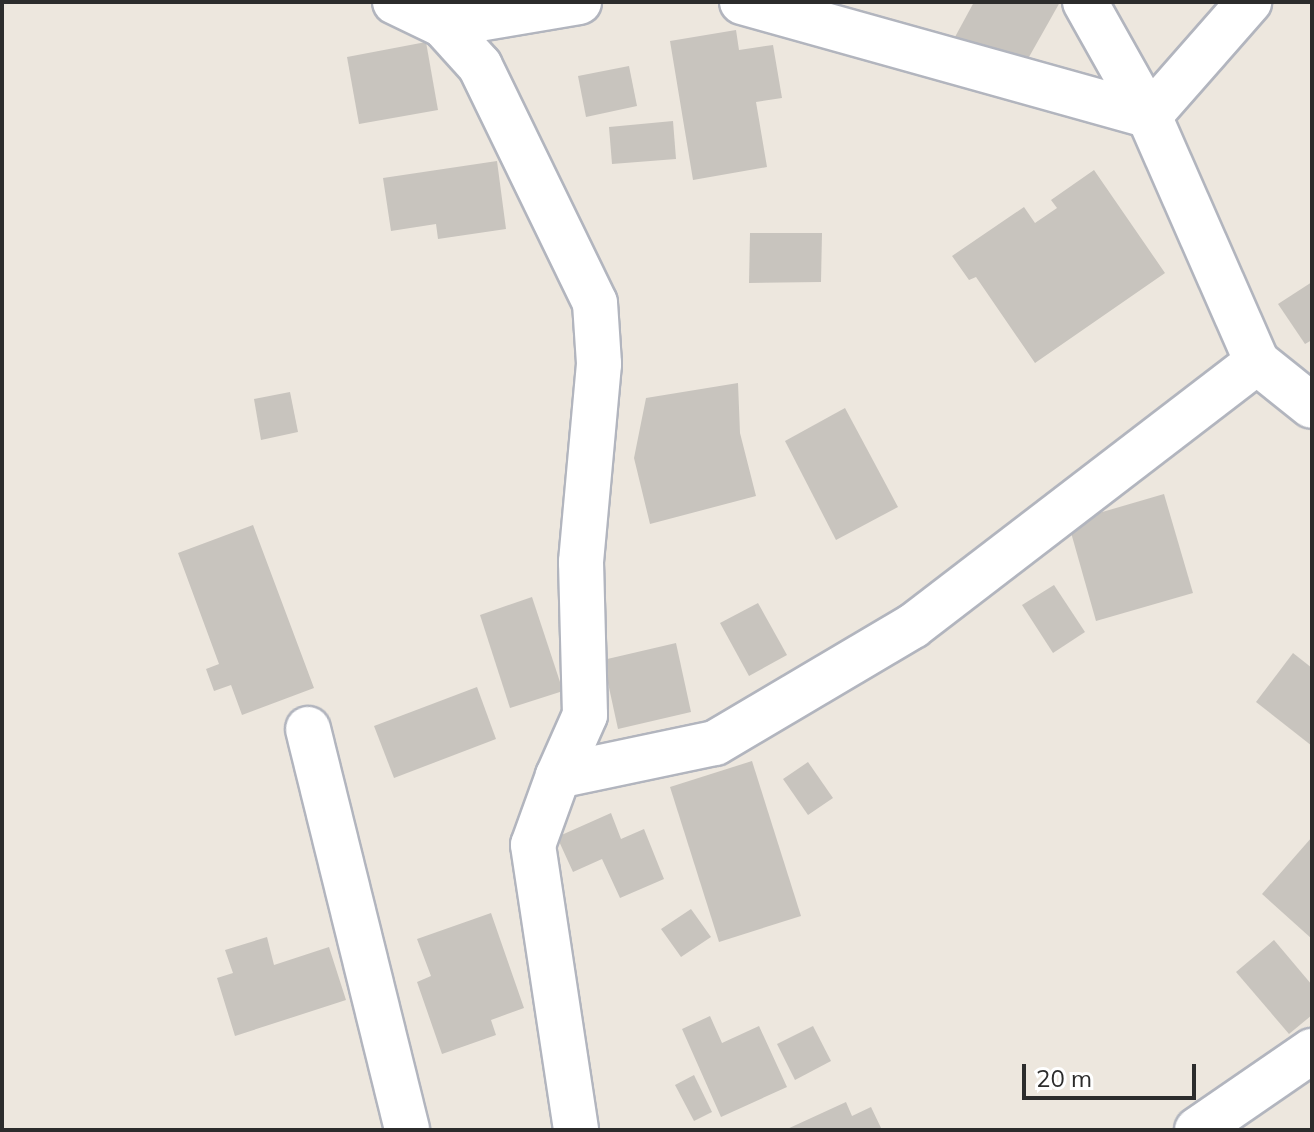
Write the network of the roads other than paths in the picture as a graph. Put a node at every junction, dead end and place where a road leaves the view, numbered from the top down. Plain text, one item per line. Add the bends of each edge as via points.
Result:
1 (395, 2) edge
2 (579, 2) edge
3 (742, 2) edge
4 (1085, 2) edge
5 (1249, 2) edge
6 (440, 14) edge
7 (1149, 116) junction
8 (1257, 362) junction
9 (1312, 406) edge
10 (308, 729) dead end
11 (558, 776) junction
12 (1312, 1051) edge
13 (407, 1130) edge
14 (576, 1130) edge
15 (1197, 1130) edge

1 - 6 street
2 - 6 street
3 - 7 street
4 - 7 street
5 - 7 street
6 - 11 street via 480,66 595,303 599,364 581,562 585,715
7 - 8 street
8 - 9 street
8 - 11 street via 913,626 715,743
10 - 13 street
11 - 14 street via 533,845
12 - 15 street

